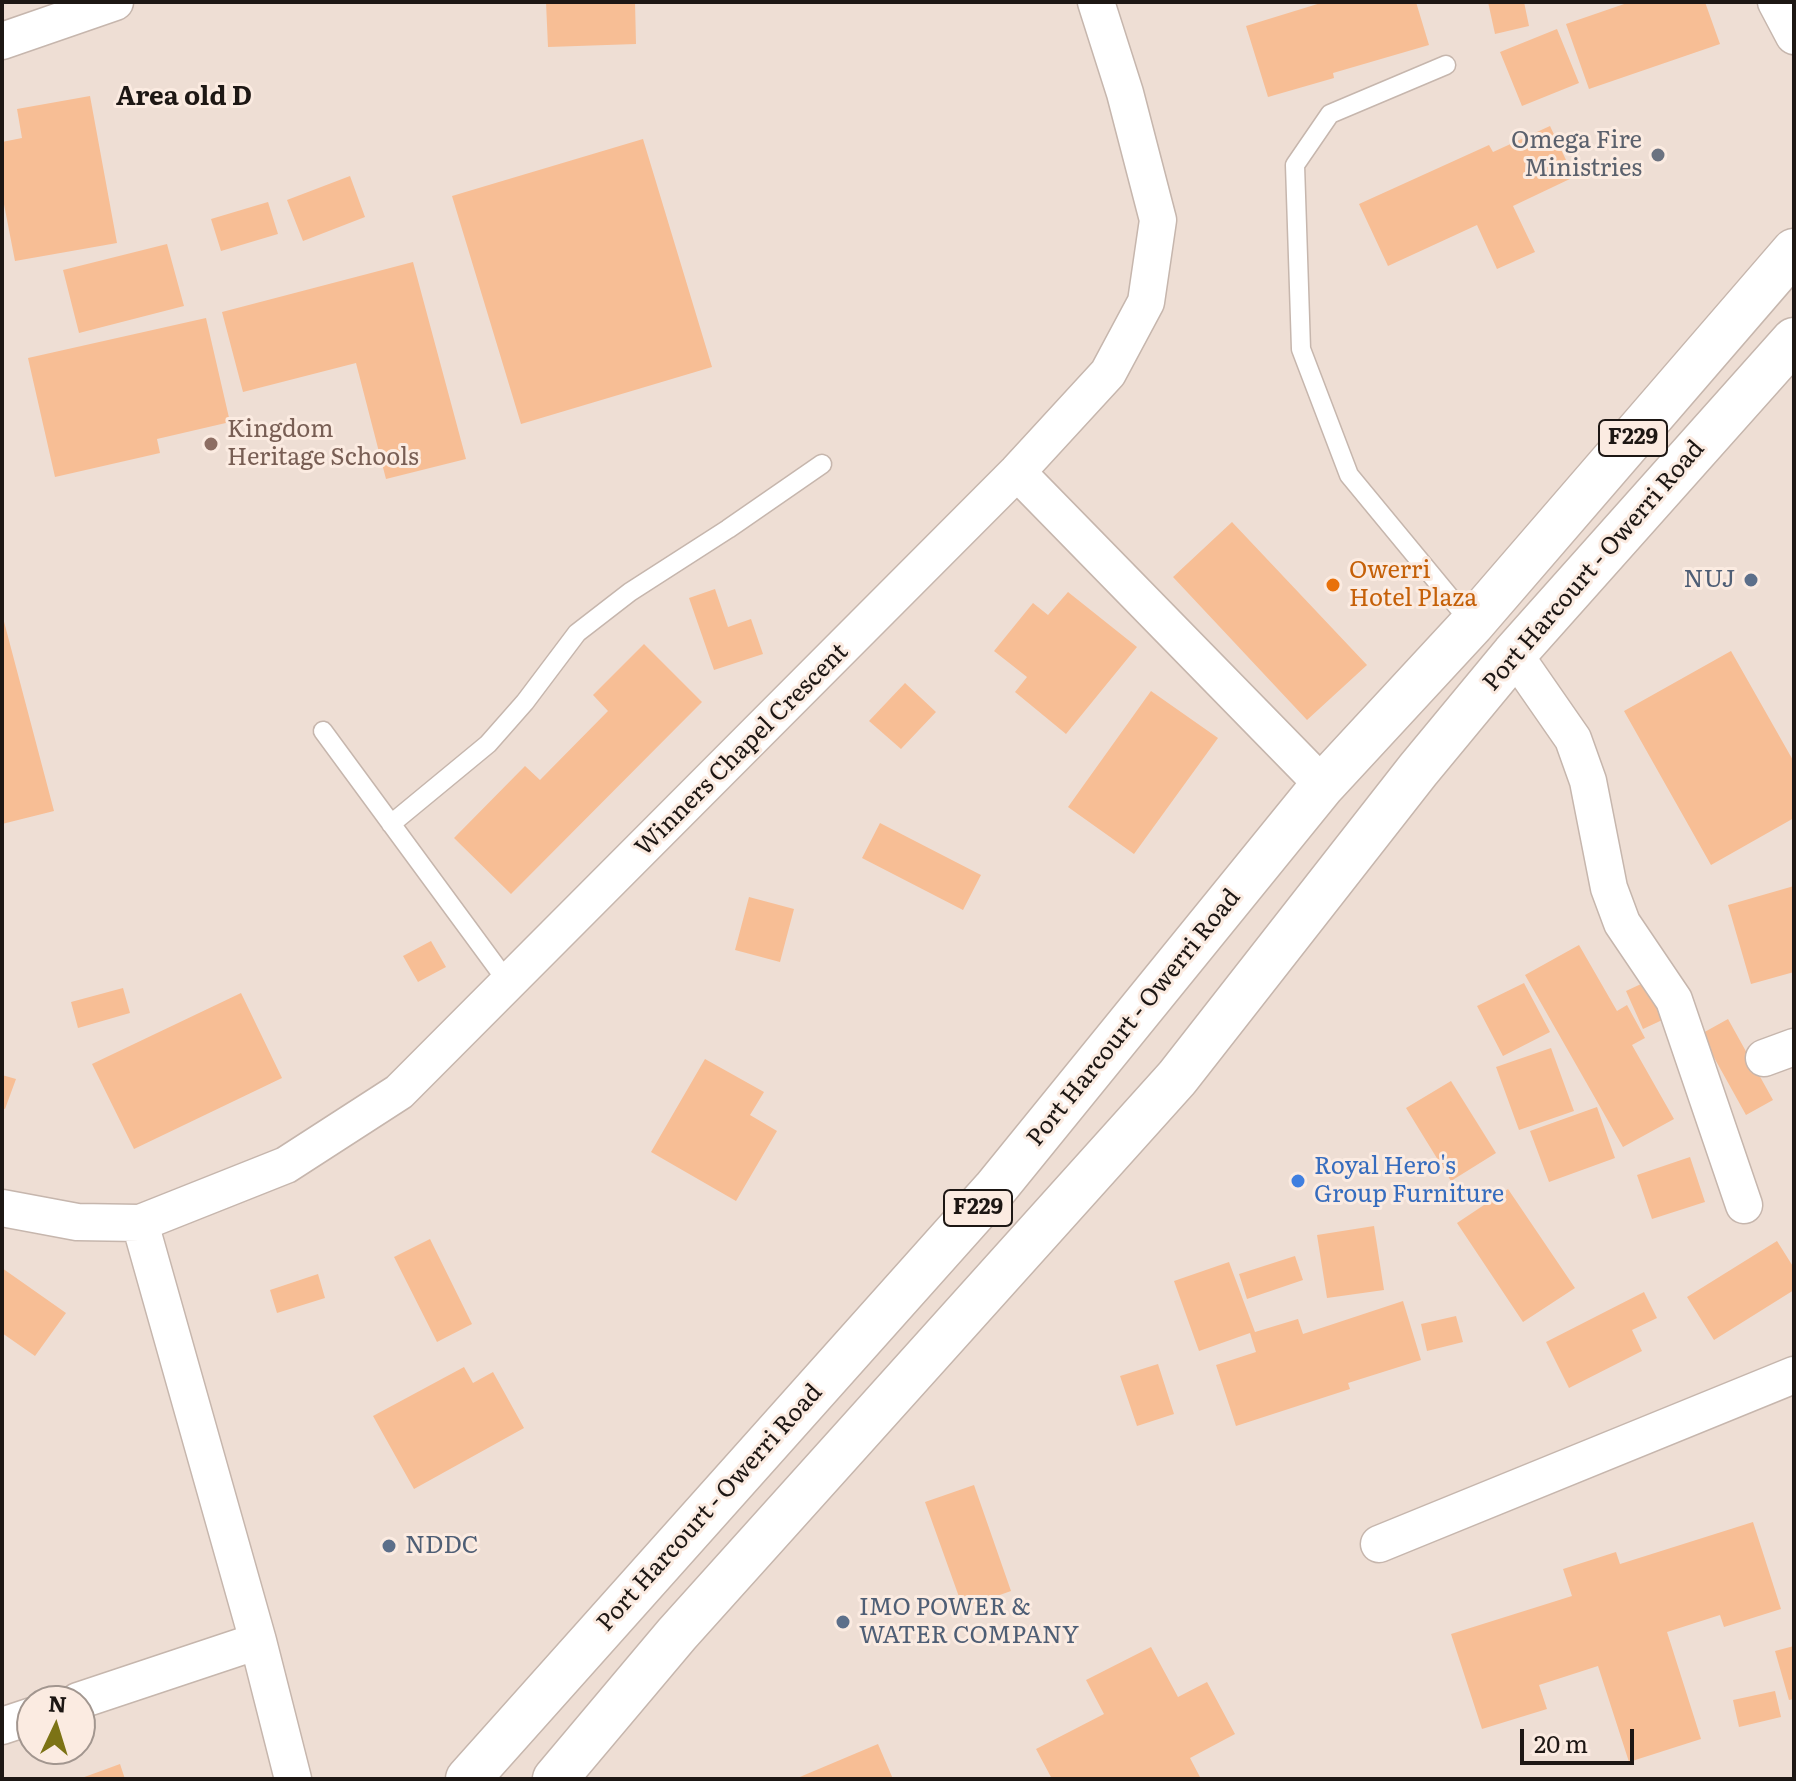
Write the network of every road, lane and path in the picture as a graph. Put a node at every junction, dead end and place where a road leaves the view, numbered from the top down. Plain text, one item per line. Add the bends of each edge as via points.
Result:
1 (115, 2) edge
2 (1096, 2) edge
3 (1776, 2) edge
4 (1794, 36) edge
5 (2, 41) edge
6 (1446, 65) dead end
7 (1794, 251) edge
8 (1794, 340) edge
9 (822, 464) dead end
10 (1017, 472) junction
11 (1472, 624) junction
12 (1514, 654) junction
13 (323, 731) dead end
14 (1323, 785) junction
15 (391, 824) junction
16 (509, 984) junction
17 (1744, 1205) dead end
18 (2, 1208) edge
19 (140, 1223) junction
20 (898, 1297) junction
21 (949, 1332) junction
22 (1794, 1375) edge
23 (1379, 1544) dead end
24 (258, 1641) junction
25 (96, 1695) edge
26 (293, 1779) edge
27 (468, 1779) edge
28 (555, 1779) edge

1 - 5 street
2 - 10 street, Winners Chapel Crescent via 1158,220 1146,302 1108,373
3 - 4 street
6 - 11 lane via 1330,114 1295,165 1301,349 1349,475
7 - 11 main road, Port Harcourt - Owerri Road / F229
8 - 12 main road, Port Harcourt - Owerri Road / F229
9 - 15 lane via 577,633 488,744
10 - 14 street
10 - 16 street, Winners Chapel Crescent
11 - 14 main road, Port Harcourt - Owerri Road / F229
12 - 17 street via 1578,750 1609,888 1622,923 1674,1000
12 - 21 main road, Port Harcourt - Owerri Road / F229 via 1177,1078
13 - 15 lane
14 - 20 main road, Port Harcourt - Owerri Road / F229 via 994,1190
15 - 16 lane
16 - 19 street, Winners Chapel Crescent via 399,1092 349,1125 286,1165
18 - 19 street, Winners Chapel Crescent via 77,1222
19 - 24 street
20 - 21 main road
20 - 27 main road, Port Harcourt - Owerri Road / F229
21 - 28 main road, Port Harcourt - Owerri Road / F229 via 677,1634
22 - 23 street
24 - 25 street
24 - 26 street

